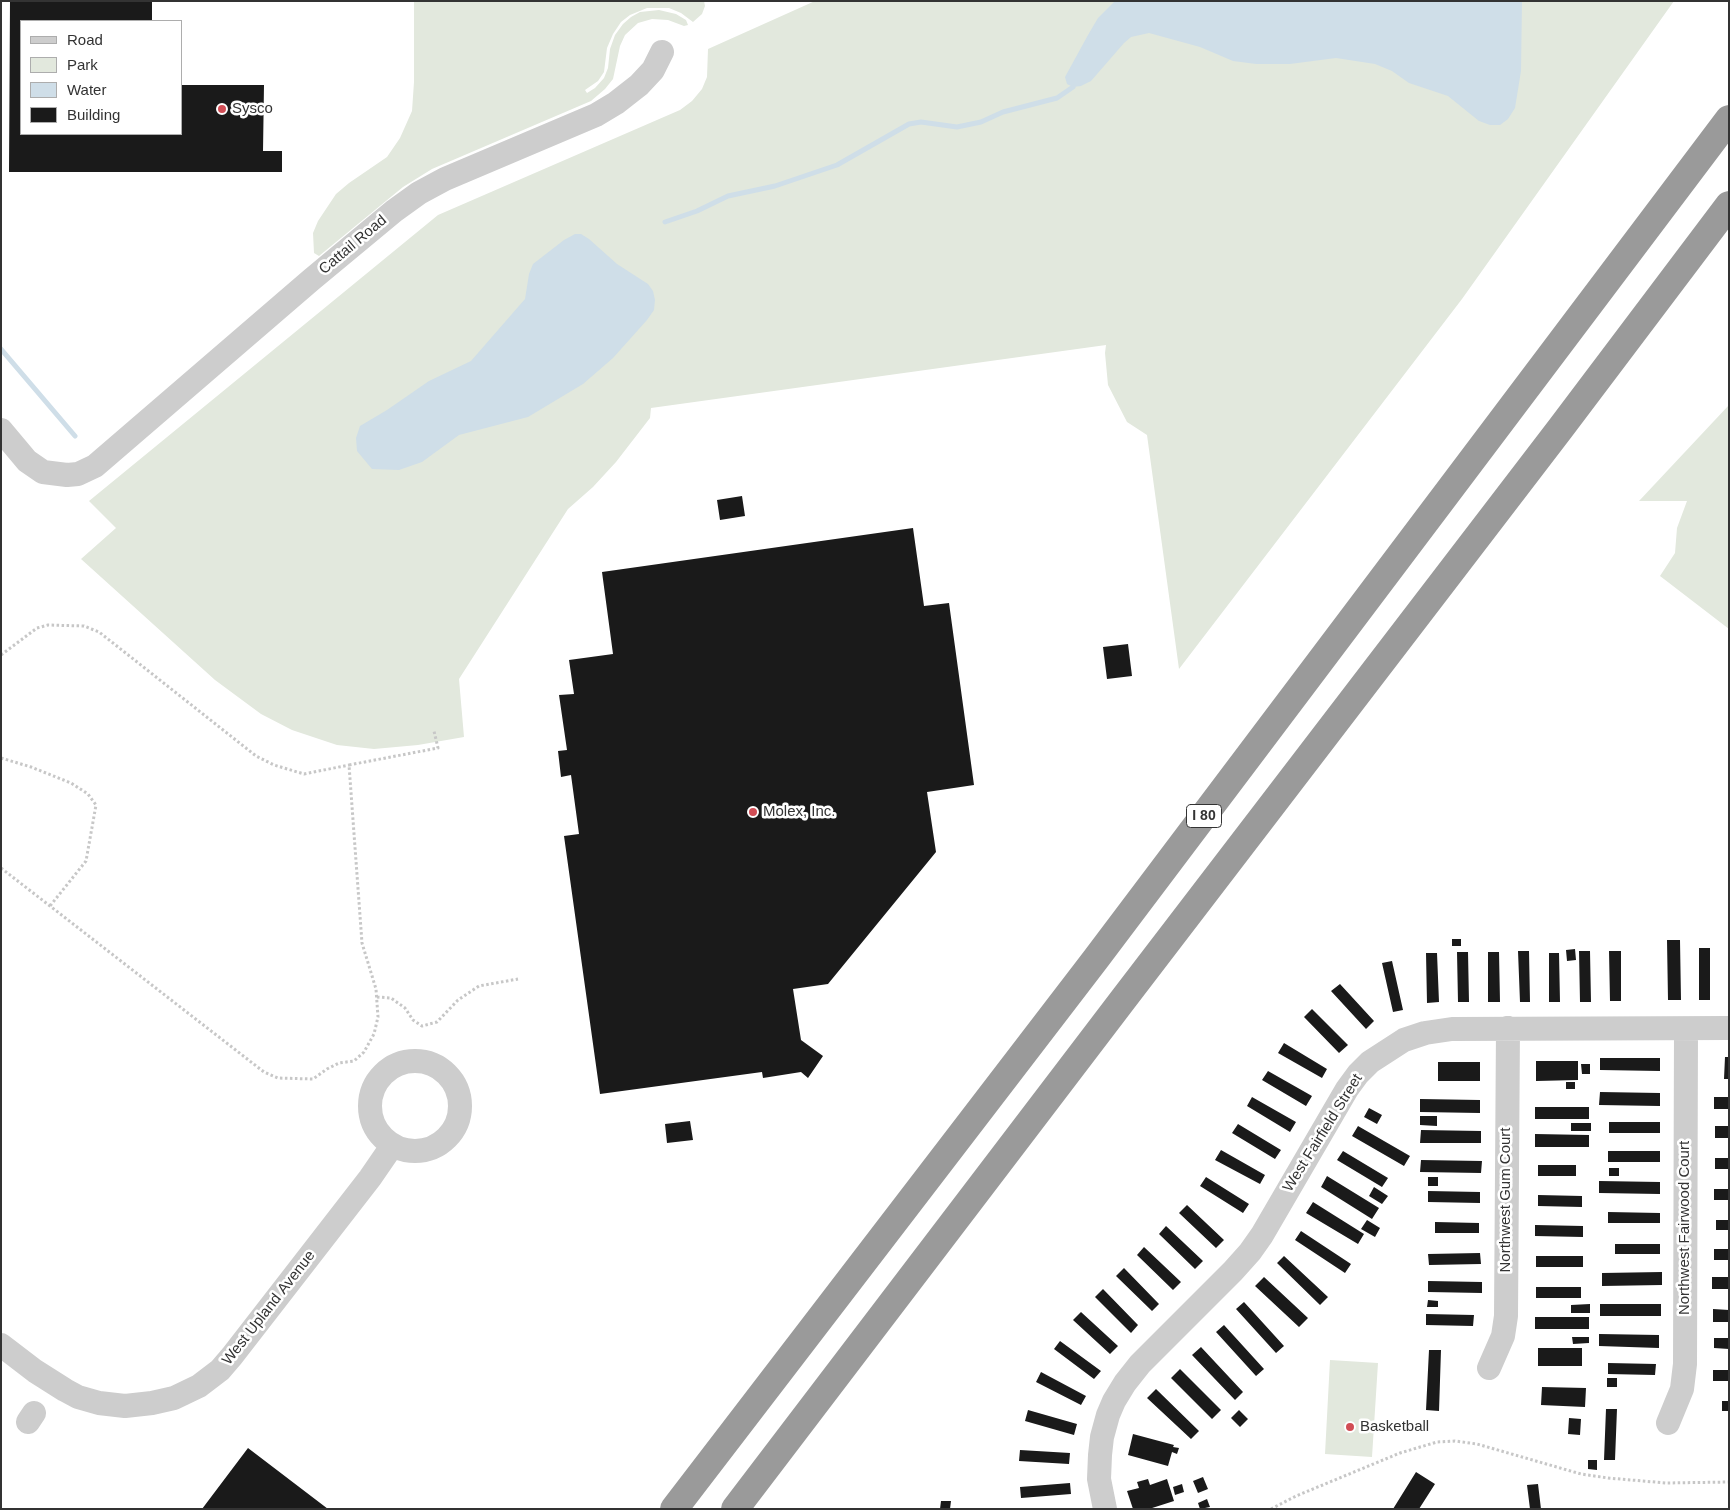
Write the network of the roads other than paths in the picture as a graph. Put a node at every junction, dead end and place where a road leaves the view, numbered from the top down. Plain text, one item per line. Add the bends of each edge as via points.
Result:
1 (662, 52) dead end
2 (1729, 119) edge
3 (1729, 205) edge
4 (1, 430) edge
5 (1508, 1028) junction
6 (1729, 1028) edge
7 (1686, 1029) junction
8 (392, 1146) dead end
9 (1, 1345) edge
10 (1489, 1368) dead end
11 (1668, 1423) dead end
12 (674, 1509) edge
13 (735, 1509) edge
14 (1105, 1509) edge

1 - 4 street, Cattail Road via 653,70 639,86 596,115 445,179 400,206 95,466 67,476 49,473 27,461
2 - 12 highway, I 80 via 1095,960
3 - 13 highway
5 - 7 street, West Fairfield Street
5 - 10 street, Northwest Gum Court via 1506,1316 1503,1336
5 - 14 street, West Fairfield Street via 1425,1033 1386,1050 1358,1074 1254,1246 1140,1364 1114,1401 1102,1436 1100,1455 1099,1479
6 - 7 street, West Fairfield Street
7 - 11 street, Northwest Fairwood Court via 1685,1364 1682,1389
8 - 9 street, West Upland Avenue via 232,1356 199,1386 152,1404 125,1406 99,1403 65,1390

